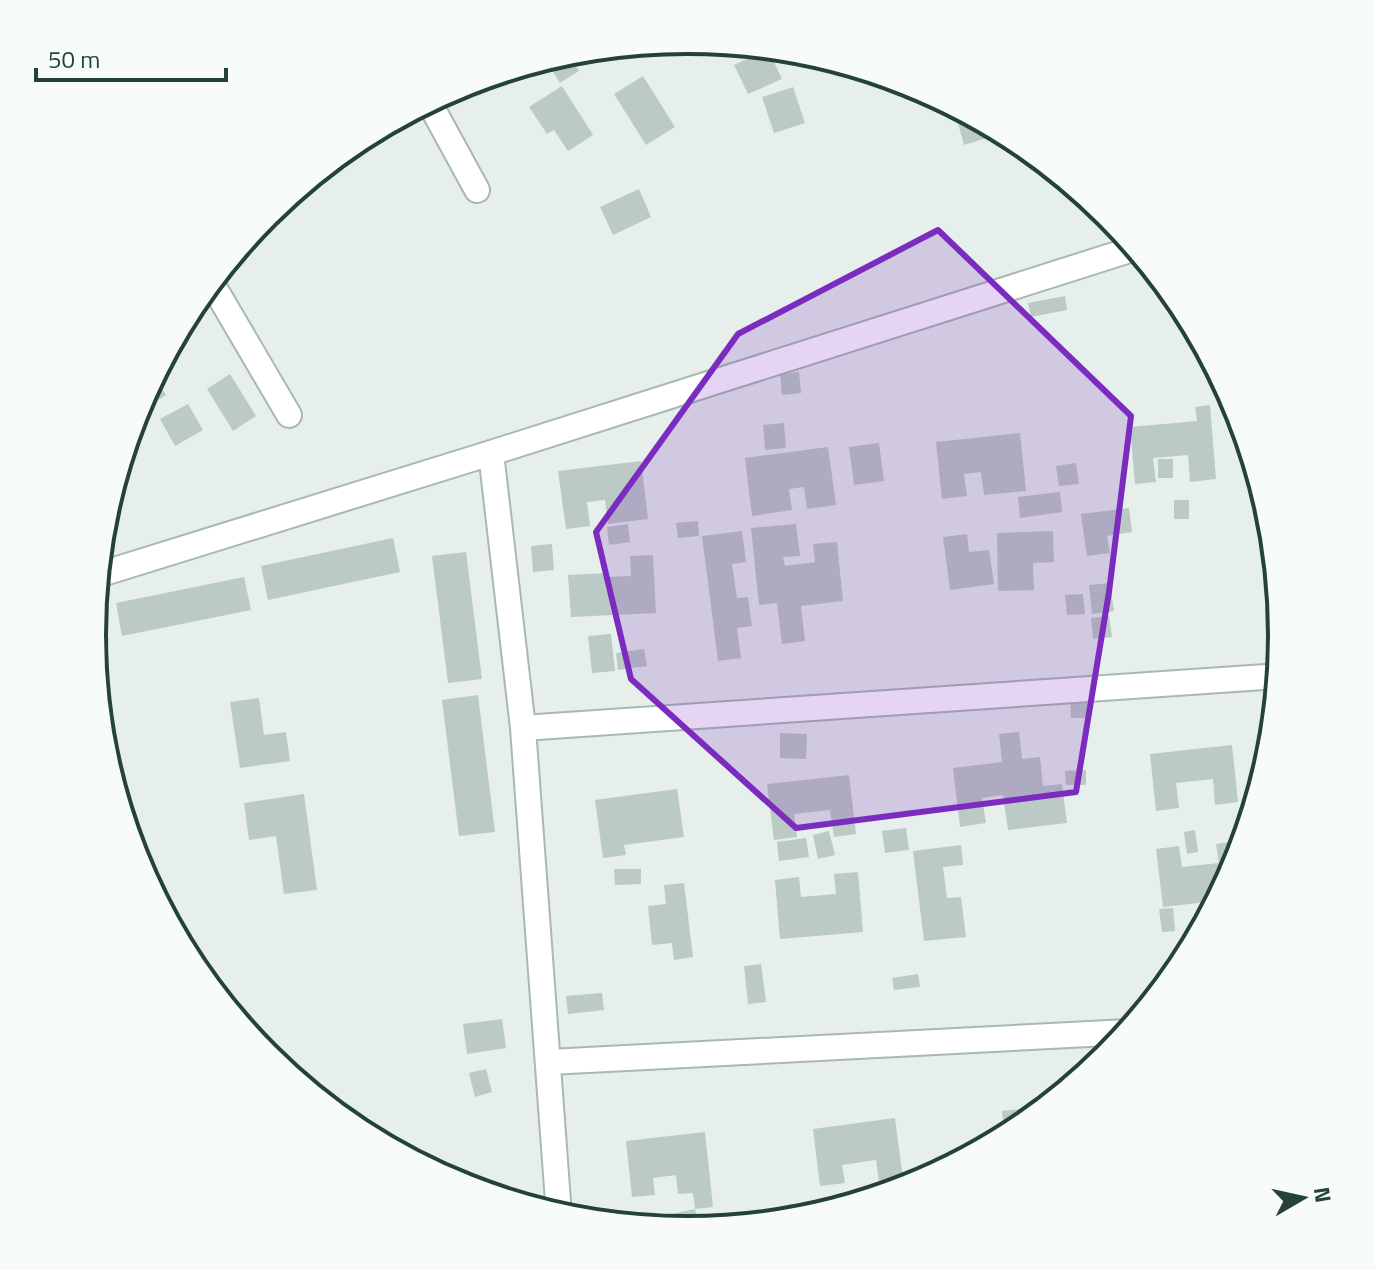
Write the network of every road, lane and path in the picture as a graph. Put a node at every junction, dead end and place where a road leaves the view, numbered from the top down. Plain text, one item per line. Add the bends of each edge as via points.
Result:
1 (435, 112) edge
2 (477, 190) dead end
3 (1124, 252) edge
4 (218, 293) edge
5 (289, 415) dead end
6 (491, 453) junction
7 (110, 571) edge
8 (1267, 677) edge
9 (523, 728) junction
10 (1110, 1033) edge
11 (549, 1062) junction
12 (558, 1201) edge

1 - 2 street
3 - 6 street
4 - 5 street
6 - 7 street
6 - 9 street
8 - 9 street
9 - 11 street
10 - 11 street
11 - 12 street

